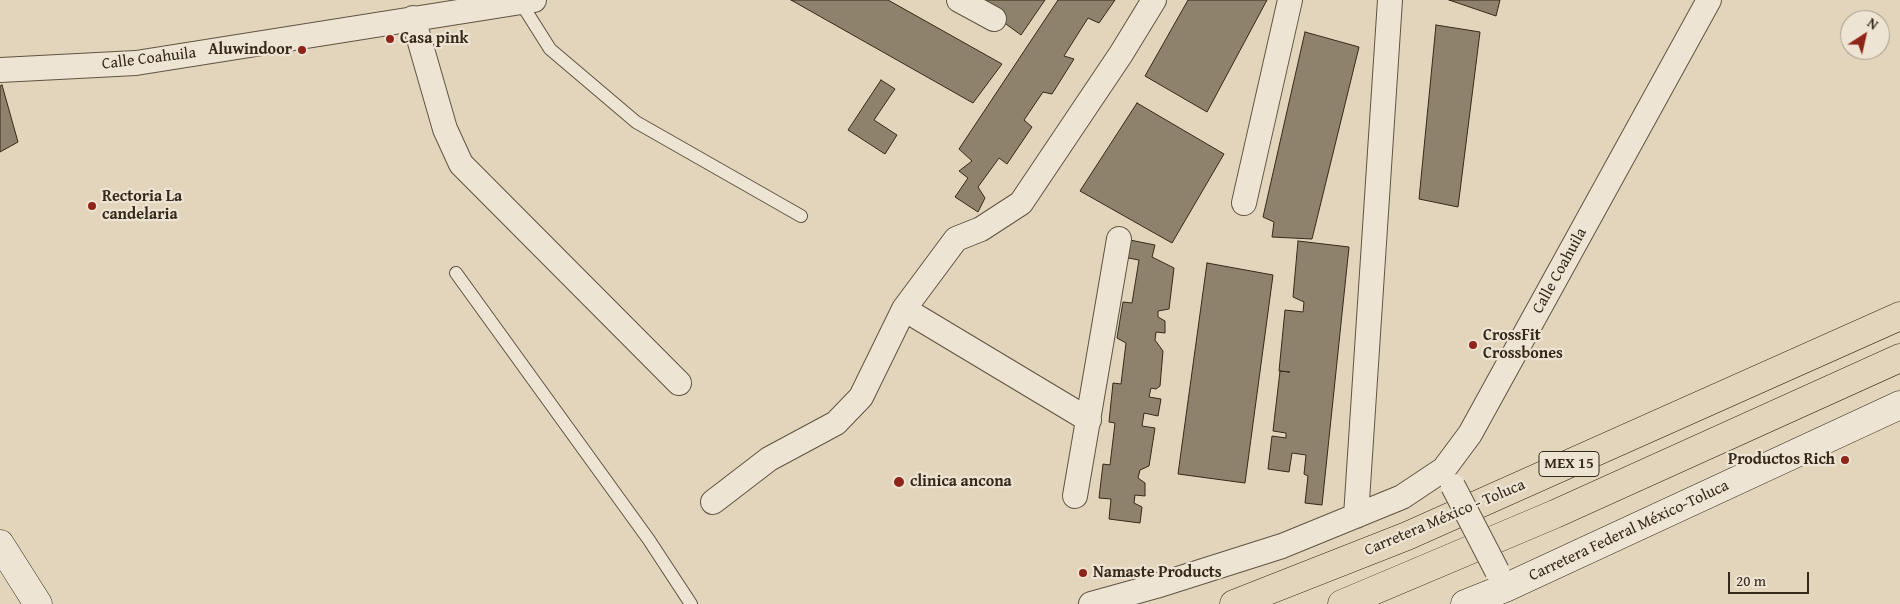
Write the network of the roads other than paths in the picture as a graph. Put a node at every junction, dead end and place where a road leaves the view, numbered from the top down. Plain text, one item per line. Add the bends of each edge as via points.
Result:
1 (959, 0) edge
2 (1154, 0) edge
3 (1290, 0) edge
4 (1390, 0) edge
5 (1709, 0) edge
6 (528, 2) edge
7 (413, 18) junction
8 (994, 19) dead end
9 (0, 70) edge
10 (1244, 203) dead end
11 (801, 216) dead end
12 (1119, 239) dead end
13 (456, 273) dead end
14 (904, 310) junction
15 (1900, 316) edge
16 (1900, 358) edge
17 (679, 382) dead end
18 (1900, 405) edge
19 (1089, 420) junction
20 (1449, 478) junction
21 (1075, 496) dead end
22 (712, 502) dead end
23 (1356, 516) junction
24 (0, 544) edge
25 (1501, 579) junction
26 (38, 604) edge
27 (691, 604) edge
28 (1090, 604) edge
29 (1234, 604) edge
30 (1342, 604) edge
31 (1465, 604) edge

1 - 8 street
2 - 14 street via 1021,203 981,229 956,239
3 - 10 street
4 - 23 street
5 - 20 street, Calle Coahuila via 1470,434
6 - 7 street, Calle Coahuila
6 - 11 lane via 550,48 636,122
7 - 9 street, Calle Coahuila via 136,63
7 - 17 street via 445,129 461,164
12 - 19 street
13 - 27 lane via 650,540
14 - 19 street
14 - 22 street via 861,397 836,423 769,459
15 - 29 main road, Carretera México - Toluca / MEX 15 via 1407,536
16 - 30 main road, MEX 15 via 1555,514
18 - 25 street, Carretera Federal México-Toluca
19 - 21 street
20 - 23 street, Calle Coahuila
20 - 25 street, bridge
23 - 28 street, Calle Coahuila via 1282,546
24 - 26 street
25 - 31 street, Carretera Federal México-Toluca

